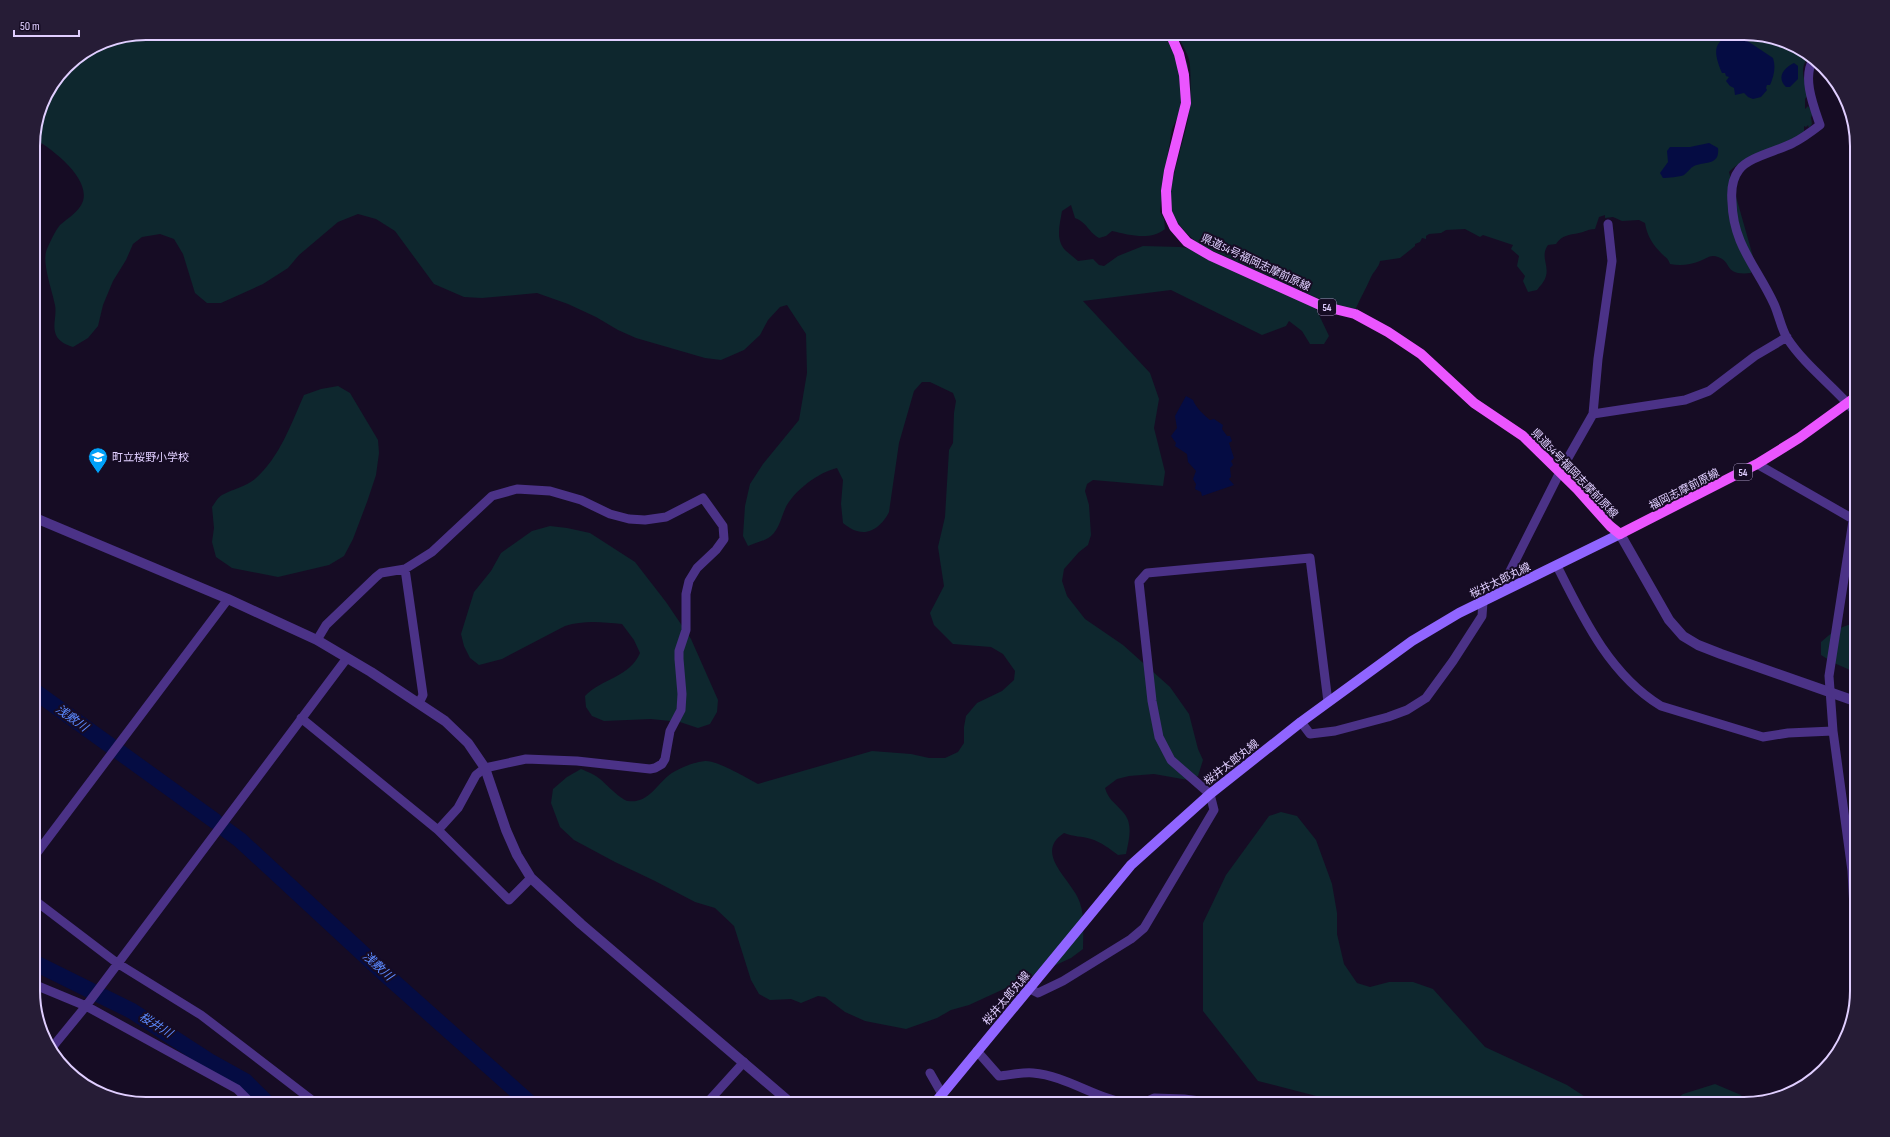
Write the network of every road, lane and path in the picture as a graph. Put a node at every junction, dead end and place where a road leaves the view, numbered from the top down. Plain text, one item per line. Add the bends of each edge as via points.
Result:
1 (1173, 40) edge
2 (1811, 64) edge
3 (1608, 224) dead end
4 (1787, 338) junction
5 (1848, 403) junction
6 (1850, 405) edge
7 (1593, 414) junction
8 (1757, 464) junction
9 (1560, 472) junction
10 (1850, 517) edge
11 (40, 520) edge
12 (1620, 534) junction
13 (1850, 539) edge
14 (1557, 566) junction
15 (405, 569) junction
16 (1504, 591) junction
17 (228, 599) junction
18 (1483, 602) junction
19 (317, 640) junction
20 (347, 658) junction
21 (1830, 694) junction
22 (1850, 701) edge
23 (1328, 702) junction
24 (419, 703) junction
25 (301, 718) junction
26 (1301, 722) junction
27 (1833, 732) junction
28 (485, 768) junction
29 (1210, 794) junction
30 (438, 830) junction
31 (40, 849) edge
32 (1850, 856) edge
33 (531, 878) junction
34 (40, 905) edge
35 (118, 963) junction
36 (40, 987) edge
37 (1030, 988) junction
38 (86, 1006) junction
39 (55, 1044) edge
40 (977, 1051) junction
41 (744, 1062) junction
42 (930, 1073) dead end
43 (245, 1097) edge
44 (308, 1097) edge
45 (712, 1097) edge
46 (784, 1097) edge
47 (936, 1097) edge
48 (939, 1097) edge
49 (1105, 1097) edge

1 - 9 main road, 県道54号福岡志摩前原線 / 54 via 1184,75 1186,103 1166,191 1167,212 1174,228 1187,242 1211,256 1322,306 1355,314 1388,332 1422,354 1474,403 1523,436
2 - 4 street via 1808,77 1820,125 1792,144 1746,163 1734,179 1731,190 1732,218 1742,249 1774,304
3 - 7 street via 1612,261
4 - 5 street
4 - 7 street via 1755,356 1709,391 1685,400
5 - 6 street
5 - 8 main road, 福岡志摩前原線 / 54
7 - 9 street
8 - 10 street
8 - 12 main road, 福岡志摩前原線 / 54
9 - 12 main road, 県道54号福岡志摩前原線 / 54
9 - 16 street via 1502,587
11 - 17 street
12 - 14 main road, 桜井太郎丸線
12 - 21 street via 1669,620 1683,636 1698,645
13 - 21 street via 1829,676
14 - 16 main road, 桜井太郎丸線
14 - 27 street via 1601,647 1632,683 1661,706 1763,737 1788,733
15 - 19 street via 381,573 376,577 326,624
15 - 24 street via 422,695
15 - 28 street via 432,552 492,496 518,489 550,490 581,500 610,514 646,520 666,517 703,498 723,526 724,538 721,544 697,568 689,581 686,594 686,630 679,651 681,710 670,731 662,764 650,769 577,761 526,759
16 - 18 main road, 桜井太郎丸線
17 - 19 street
17 - 31 street
18 - 23 main road, 桜井太郎丸線 via 1412,641
18 - 26 street via 1482,616 1426,698 1407,710 1388,717 1334,731 1310,734
19 - 20 street
20 - 24 street
20 - 25 street
21 - 22 street
21 - 27 street
23 - 26 main road, 桜井太郎丸線
23 - 29 street via 1310,558 1147,574 1139,582 1152,701 1159,737 1170,760
24 - 28 street via 445,721 468,743
25 - 30 street
25 - 35 street
26 - 29 main road, 桜井太郎丸線
27 - 32 street
28 - 30 street via 476,775 458,808
28 - 33 street via 506,830
29 - 37 main road, 桜井太郎丸線 via 1131,865
29 - 37 street via 1214,810 1144,928 1063,981 1038,993
30 - 33 street via 509,900
33 - 41 street via 581,924
34 - 35 street
35 - 38 street
35 - 44 street via 201,1015
36 - 38 street
37 - 40 main road, 桜井太郎丸線
38 - 39 street
38 - 43 street via 237,1089
40 - 48 main road, 桜井太郎丸線
40 - 49 street via 999,1076 1032,1073 1052,1077
41 - 45 street
41 - 46 street
42 - 47 street

